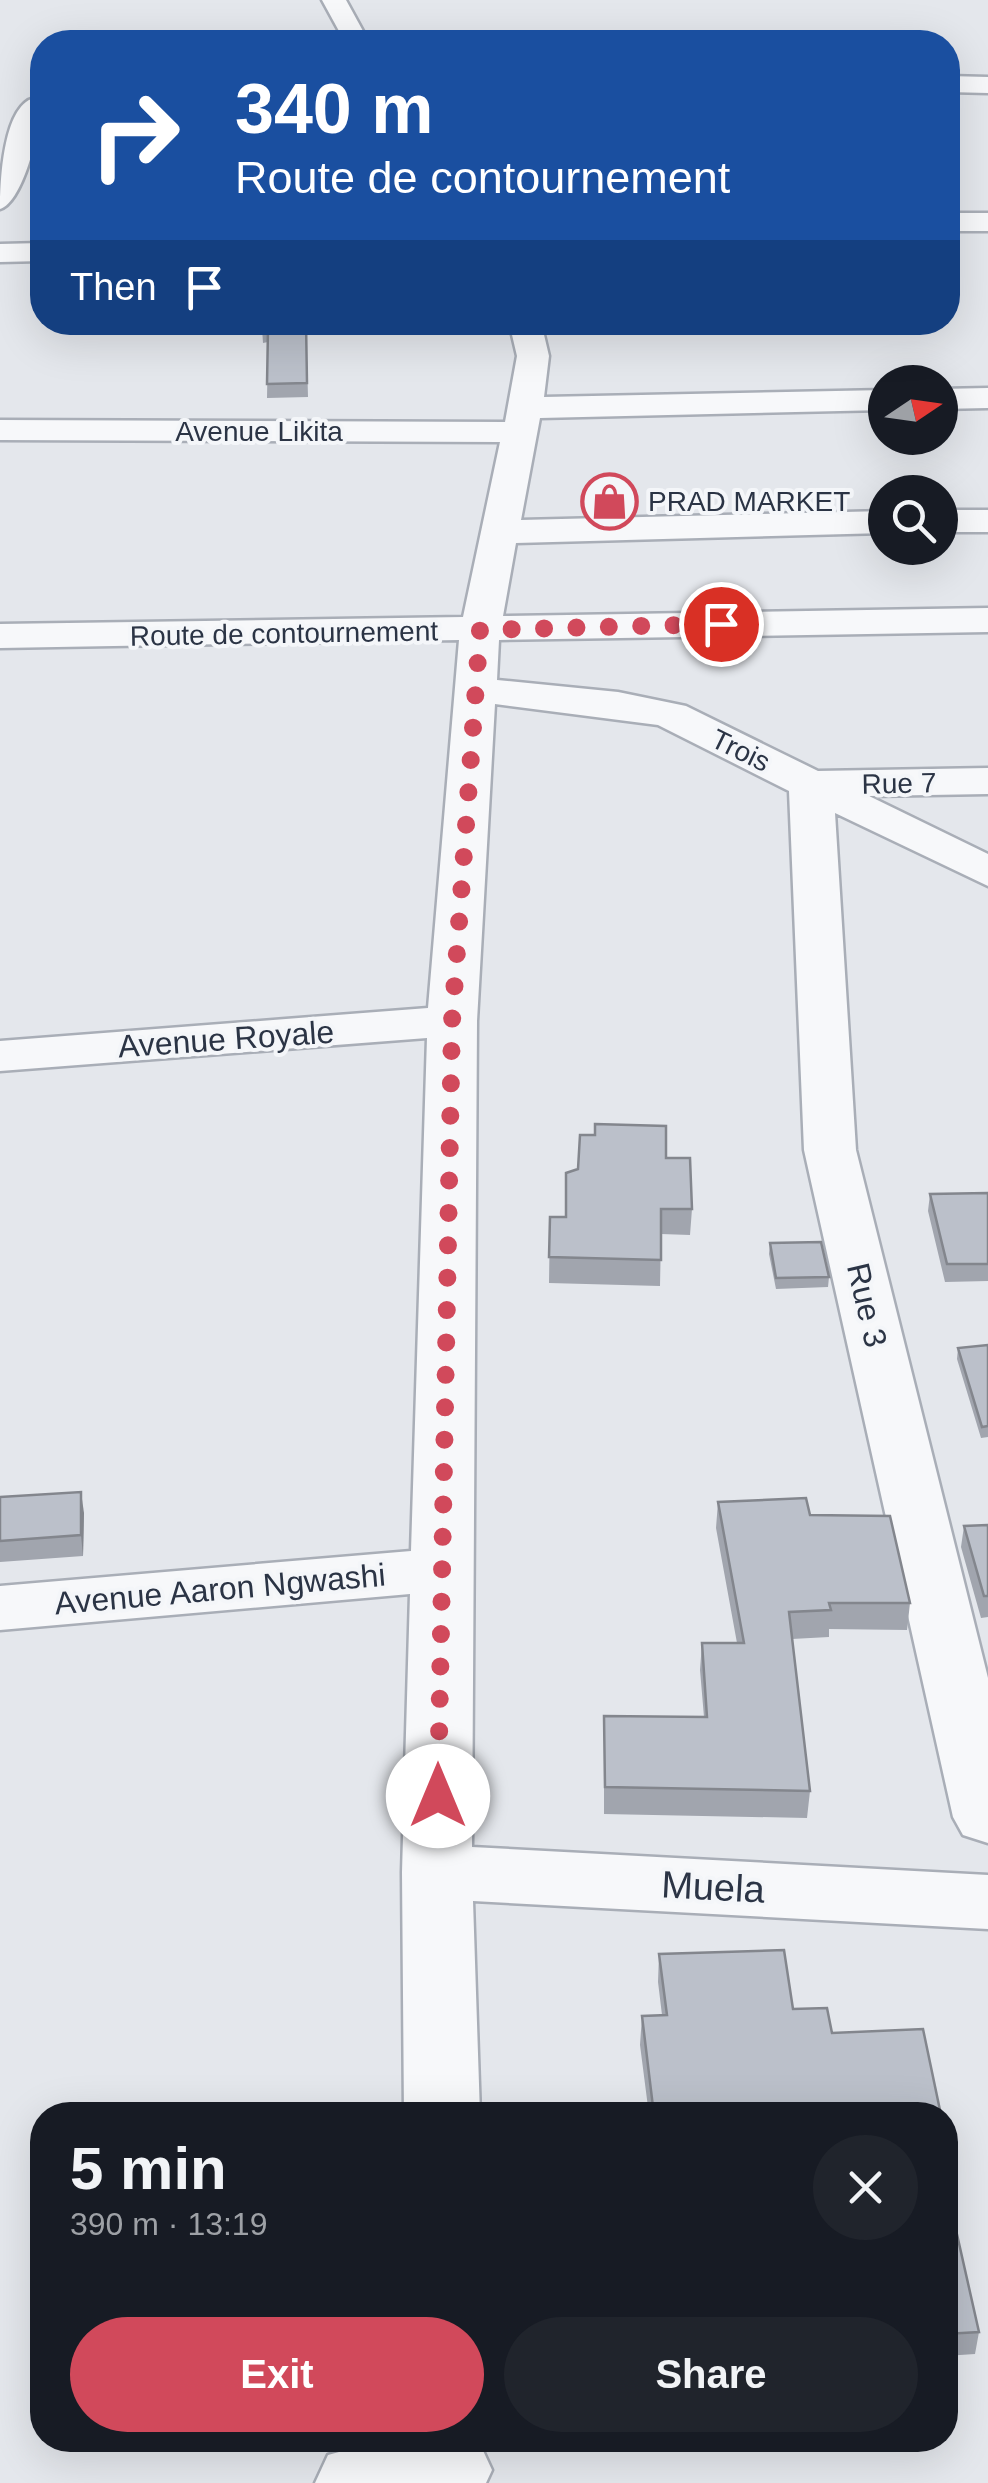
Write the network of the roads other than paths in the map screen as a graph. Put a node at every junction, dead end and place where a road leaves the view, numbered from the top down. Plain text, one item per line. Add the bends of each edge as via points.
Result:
1 (334, 0) edge
2 (350, 30) edge
3 (960, 84) edge
4 (988, 85) edge
5 (0, 106) edge
6 (30, 106) edge
7 (30, 126) edge
8 (0, 200) edge
9 (960, 222) edge
10 (988, 222) edge
11 (0, 252) edge
12 (30, 252) edge
13 (528, 335) edge
14 (988, 398) edge
15 (958, 399) edge
16 (868, 401) edge
17 (521, 420) junction
18 (0, 430) edge
19 (988, 520) edge
20 (958, 521) edge
21 (868, 522) edge
22 (499, 532) junction
23 (988, 620) edge
24 (480, 630) junction
25 (0, 636) edge
26 (791, 656) dead end
27 (988, 658) edge
28 (476, 690) junction
29 (988, 781) edge
30 (811, 784) junction
31 (988, 872) edge
32 (452, 1021) junction
33 (0, 1056) edge
34 (440, 1570) junction
35 (0, 1608) edge
36 (988, 1817) edge
37 (437, 1872) junction
38 (988, 1902) edge
39 (442, 2102) edge
40 (449, 2464) edge
41 (358, 2483) edge

1 - 2 street
3 - 4 street
5 - 6 street
7 - 8 street
9 - 10 street
11 - 12 street
13 - 17 street via 534,356
14 - 15 street
16 - 17 street, Avenue Likita
17 - 18 street, Avenue Likita
17 - 22 street
19 - 20 street
21 - 22 street
22 - 24 street
23 - 24 street, Route de contournement
24 - 25 street, Route de contournement
24 - 28 street
26 - 27 street
28 - 30 street, Trois via 671,715
28 - 32 street
29 - 30 street, Rue 7
30 - 31 street, Trois
30 - 36 street, Rue 3 via 830,1150
32 - 33 street, Avenue Royale
32 - 34 street
34 - 35 street, Avenue Aaron Ngwashi
34 - 37 street
37 - 38 street, Muela
37 - 39 street
40 - 41 street

